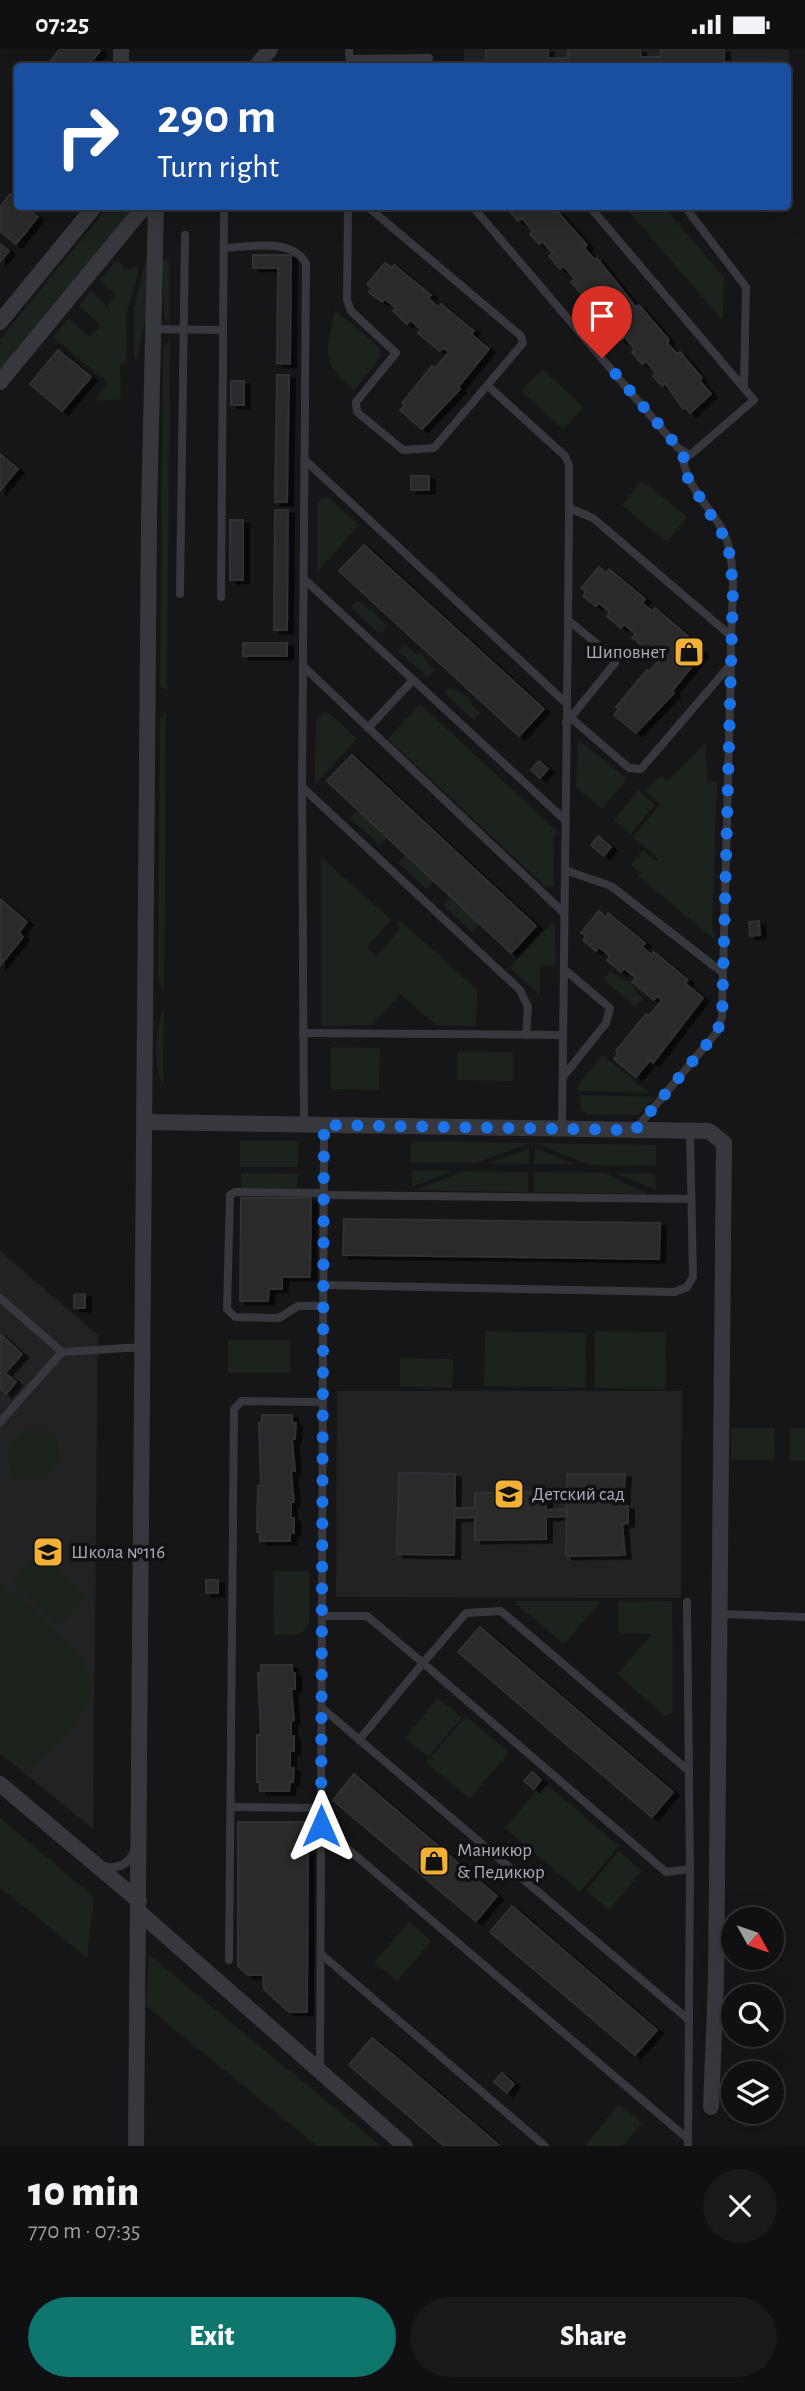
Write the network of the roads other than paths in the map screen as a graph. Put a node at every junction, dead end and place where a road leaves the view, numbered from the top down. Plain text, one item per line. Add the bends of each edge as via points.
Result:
1 (270, 49) edge
2 (349, 49) edge
3 (429, 58) dead end
4 (259, 63) edge
5 (350, 63) edge
6 (92, 210) edge
7 (142, 210) edge
8 (156, 210) edge
9 (348, 210) edge
10 (372, 210) edge
11 (476, 210) edge
12 (593, 210) edge
13 (687, 210) edge
14 (224, 214) dead end
15 (185, 235) dead end
16 (224, 247) junction
17 (0, 322) edge
18 (153, 329) junction
19 (184, 329) junction
20 (223, 330) junction
21 (0, 382) edge
22 (488, 386) junction
23 (744, 389) junction
24 (683, 453) junction
25 (306, 461) junction
26 (569, 508) junction
27 (305, 580) junction
28 (180, 594) dead end
29 (221, 597) dead end
30 (568, 620) junction
31 (731, 636) junction
32 (731, 664) junction
33 (305, 668) junction
34 (414, 680) junction
35 (567, 704) junction
36 (569, 720) junction
37 (368, 728) junction
38 (302, 787) junction
39 (565, 820) junction
40 (565, 870) junction
41 (564, 913) junction
42 (564, 969) junction
43 (723, 973) junction
44 (303, 1033) junction
45 (526, 1035) junction
46 (563, 1035) junction
47 (563, 1077) junction
48 (145, 1122) junction
49 (304, 1125) junction
50 (324, 1125) junction
51 (562, 1129) junction
52 (635, 1130) junction
53 (690, 1131) junction
54 (324, 1194) junction
55 (691, 1199) junction
56 (323, 1285) junction
57 (0, 1298) edge
58 (323, 1305) junction
59 (143, 1347) junction
60 (62, 1352) junction
61 (323, 1402) junction
62 (0, 1422) edge
63 (687, 1602) dead end
64 (720, 1614) junction
65 (322, 1616) junction
66 (805, 1616) edge
67 (423, 1663) junction
68 (321, 1708) junction
69 (359, 1739) junction
70 (689, 1771) junction
71 (0, 1784) edge
72 (232, 1807) junction
73 (321, 1808) junction
74 (321, 1826) junction
75 (139, 1837) junction
76 (95, 1864) junction
77 (690, 1869) junction
78 (139, 1906) junction
79 (321, 1954) junction
80 (229, 1960) dead end
81 (689, 2020) junction
82 (320, 2074) junction
83 (711, 2107) dead end
84 (688, 2142) edge
85 (136, 2146) edge
86 (405, 2146) edge
87 (545, 2146) edge

1 - 4 street
2 - 5 lane
3 - 5 lane
6 - 17 street
7 - 21 street
8 - 18 street
9 - 22 lane via 347,300 351,311 396,353 356,403 357,412 403,450 430,449
10 - 22 lane via 521,336 523,343
11 - 24 lane
12 - 23 lane
13 - 23 lane via 746,287
14 - 16 lane
15 - 19 lane
16 - 20 lane
16 - 25 lane via 289,247 306,264
18 - 19 lane
18 - 48 street
19 - 20 lane
19 - 28 lane
20 - 29 lane
22 - 26 lane via 565,456
23 - 24 lane via 754,400 695,452
24 - 31 lane via 686,475 728,543 733,586
25 - 27 lane
25 - 35 lane
26 - 30 lane
26 - 31 lane via 593,518
27 - 33 lane
27 - 34 lane
30 - 35 lane
30 - 36 lane via 615,663
31 - 32 lane
32 - 36 lane via 641,769 629,768
32 - 43 lane
33 - 37 lane
33 - 38 lane
34 - 37 lane
34 - 39 lane
35 - 36 lane
36 - 39 lane
37 - 41 lane
38 - 44 lane
38 - 45 lane via 520,990 528,1007
39 - 40 lane
40 - 41 lane
40 - 43 lane via 611,886
41 - 42 lane
42 - 46 lane
42 - 47 lane via 610,1008 606,1023
43 - 52 lane via 717,1032
44 - 45 lane
44 - 49 lane
45 - 46 lane
46 - 47 lane
47 - 51 lane
48 - 49 street
48 - 59 street
49 - 50 street
50 - 51 street
50 - 54 lane
51 - 52 street
52 - 53 street
53 - 55 lane
53 - 64 street via 716,1135 725,1151
54 - 55 lane
54 - 56 lane
54 - 58 lane via 230,1195 227,1310 235,1317 279,1318 298,1306
55 - 56 lane via 692,1277 687,1287 675,1292
56 - 58 lane
57 - 60 lane
58 - 61 lane
59 - 60 lane
59 - 75 street
60 - 62 lane
61 - 65 lane
61 - 72 lane via 242,1401 234,1409
63 - 70 lane
64 - 66 lane
64 - 83 street
65 - 67 lane via 367,1616
65 - 68 lane
67 - 69 lane
67 - 70 lane via 466,1613 501,1611
67 - 77 lane via 666,1872
68 - 69 lane
68 - 73 lane
69 - 81 lane
70 - 77 lane
71 - 76 street
72 - 73 lane
72 - 80 lane
73 - 74 lane
74 - 79 lane
74 - 84 lane
75 - 76 lane via 129,1861 110,1868
75 - 78 street
76 - 78 street
77 - 81 lane
78 - 82 street
78 - 85 street
79 - 82 lane
79 - 87 lane
81 - 84 lane
82 - 86 street

